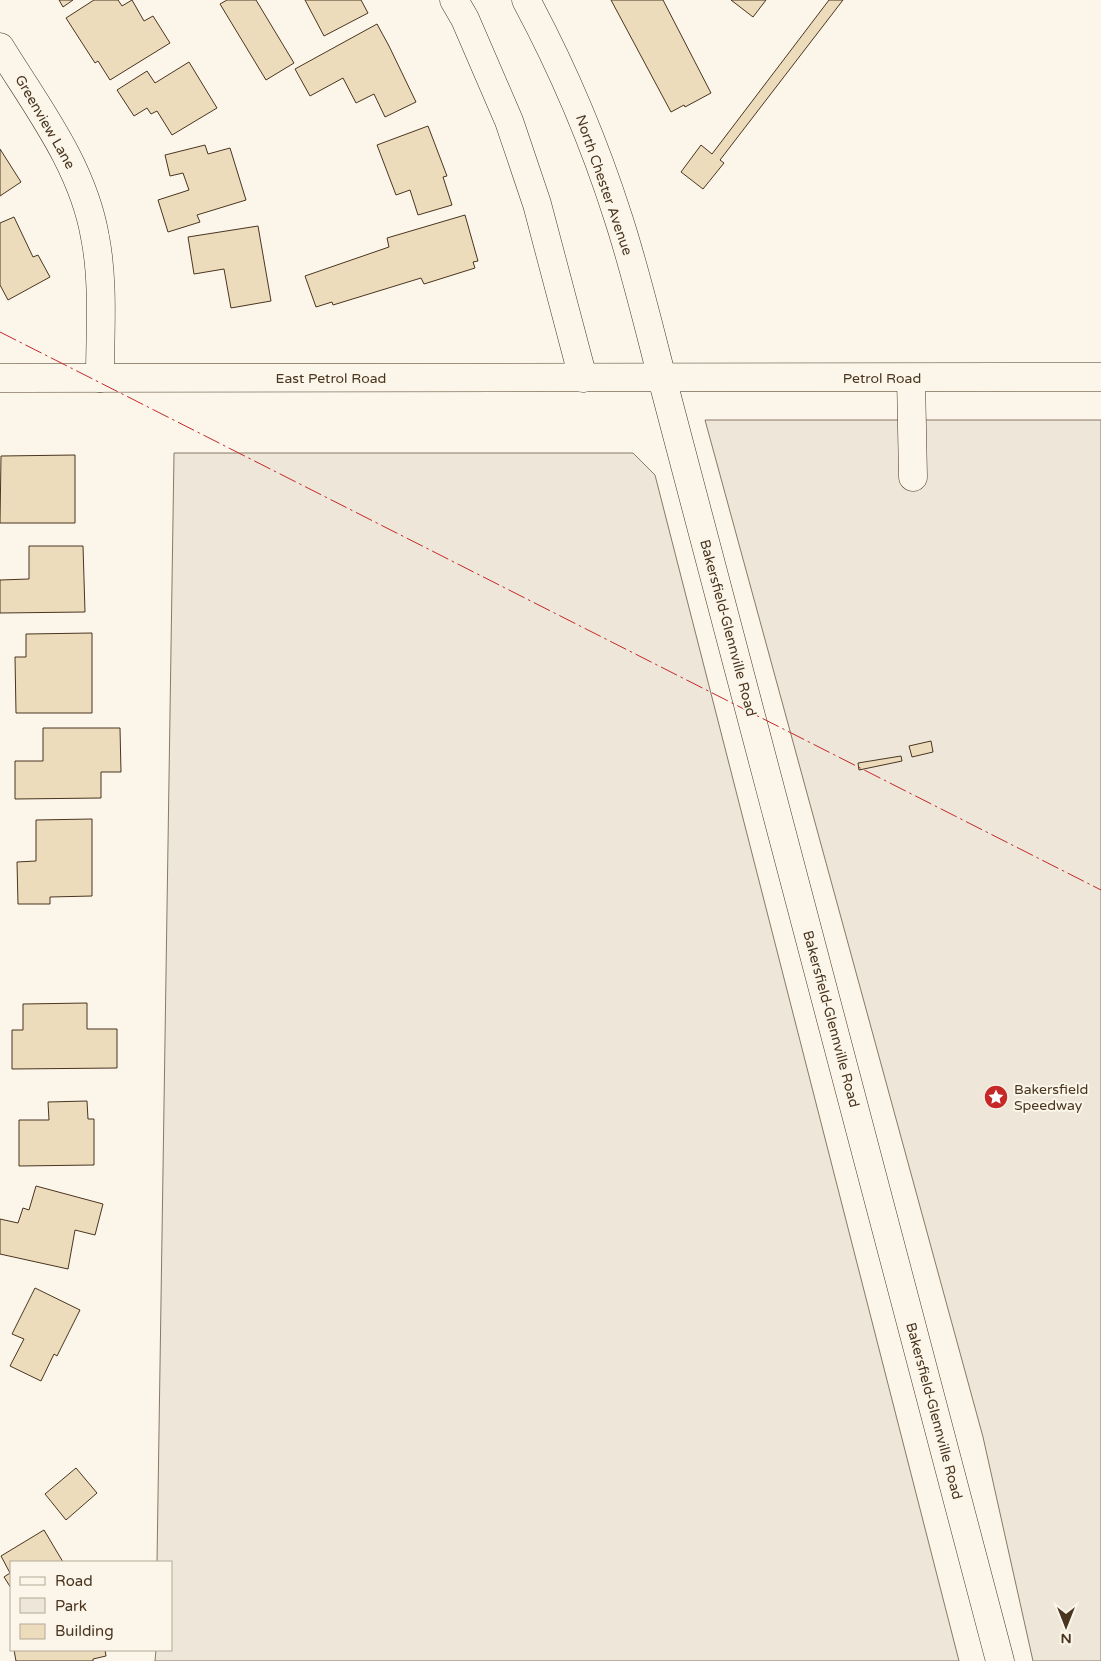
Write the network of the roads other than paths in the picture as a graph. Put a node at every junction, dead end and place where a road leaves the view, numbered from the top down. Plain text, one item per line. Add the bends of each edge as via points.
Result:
1 (454, 0) edge
2 (526, 0) edge
3 (0, 48) edge
4 (1101, 377) edge
5 (0, 378) edge
6 (100, 378) junction
7 (583, 378) junction
8 (662, 378) junction
9 (911, 378) junction
10 (913, 478) dead end
11 (1000, 1661) edge

1 - 7 street via 509,120 537,204
2 - 8 street, North Chester Avenue via 545,35 584,125 618,217
3 - 6 street, Greenview Lane via 66,154 84,194 95,237 100,281
4 - 9 street, Petrol Road
5 - 6 street, East Petrol Road
6 - 7 street, East Petrol Road
7 - 8 street, East Petrol Road
8 - 9 street, Petrol Road
8 - 11 street, Bakersfield-Glennville Road
9 - 10 street

